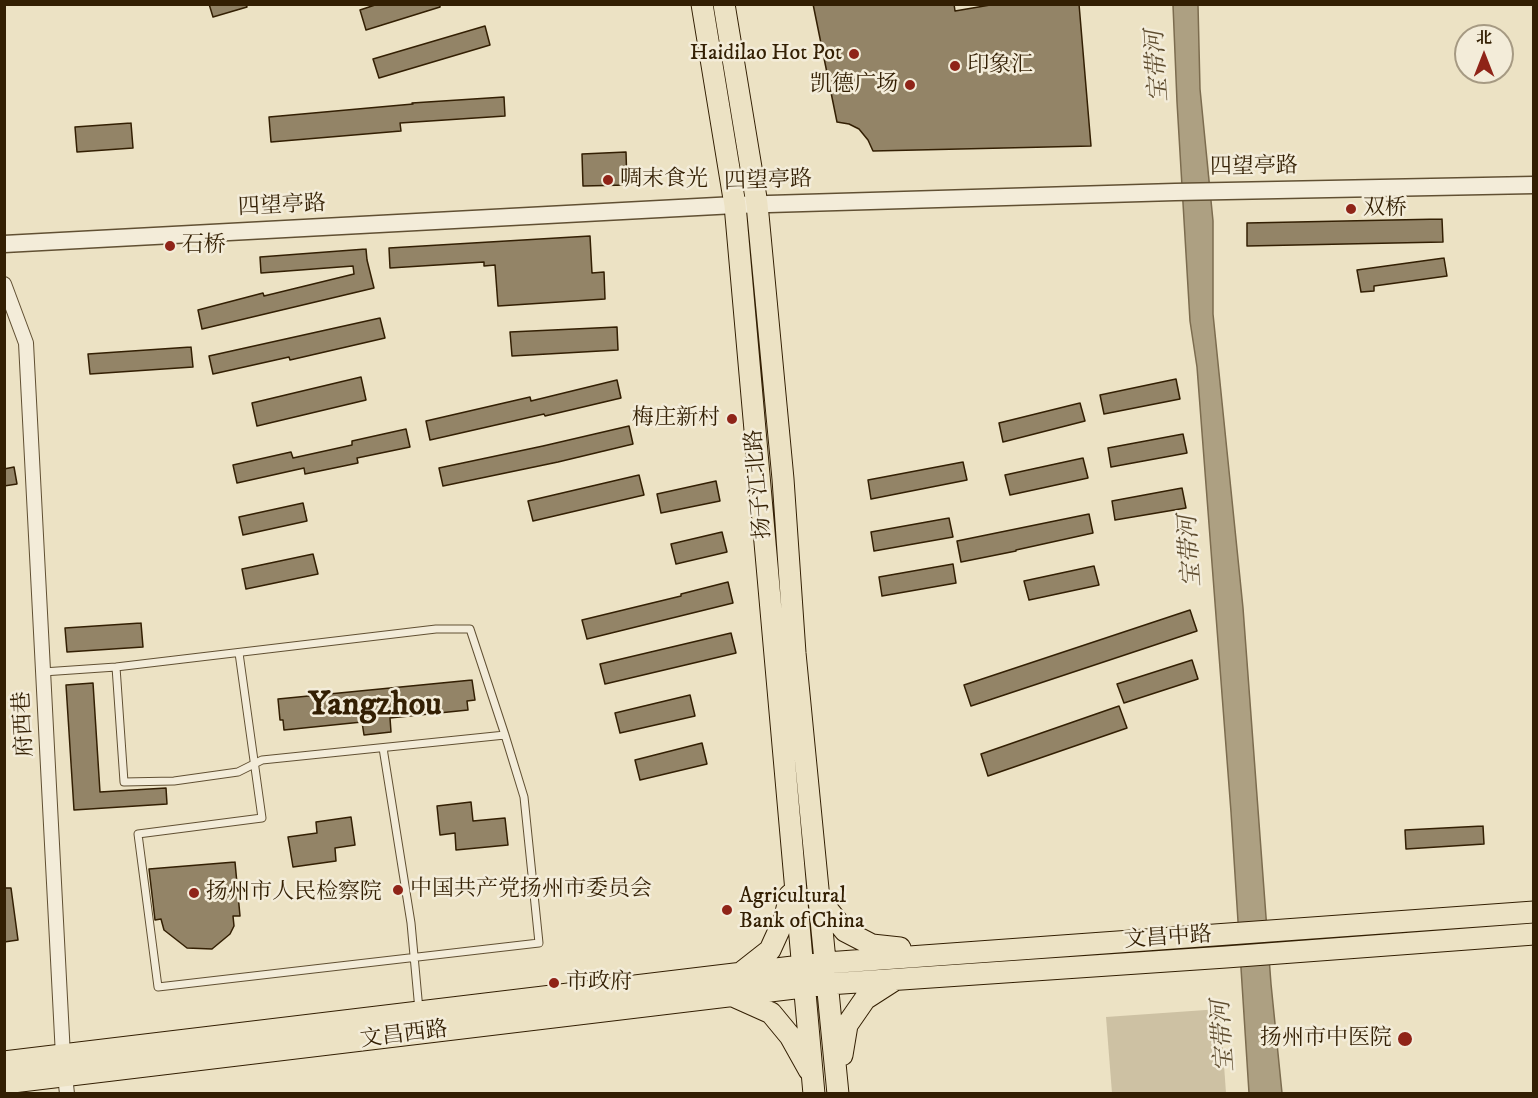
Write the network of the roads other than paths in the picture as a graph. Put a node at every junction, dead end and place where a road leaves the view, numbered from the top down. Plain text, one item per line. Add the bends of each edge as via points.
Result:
1 (702, 4) edge
2 (724, 4) edge
3 (1533, 185) edge
4 (757, 204) junction
5 (735, 205) junction
6 (4, 244) edge
7 (4, 284) edge
8 (239, 653) junction
9 (116, 667) junction
10 (43, 672) junction
11 (505, 735) junction
12 (383, 748) junction
13 (254, 764) junction
14 (794, 876) junction
15 (820, 900) junction
16 (1533, 912) edge
17 (1533, 934) edge
18 (954, 954) junction
19 (415, 957) junction
20 (826, 963) junction
21 (802, 965) junction
22 (741, 973) junction
23 (896, 980) junction
24 (828, 984) junction
25 (804, 987) junction
26 (732, 996) junction
27 (420, 1012) junction
28 (4, 1062) edge
29 (65, 1075) edge
30 (4, 1083) edge
31 (813, 1085) edge
32 (838, 1086) edge

1 - 5 main road, 扬子江北路
2 - 4 main road, 扬子江北路
3 - 4 street, 四望亭路
4 - 5 street, 四望亭路
4 - 15 main road, 扬子江北路
5 - 6 street, 四望亭路
5 - 14 main road, 扬子江北路
7 - 10 street, 府西巷 via 26,343
8 - 9 lane
8 - 11 lane via 436,629 470,629
8 - 13 lane
9 - 10 lane
9 - 13 lane via 124,782 174,781 238,772
10 - 29 street, 府西巷
11 - 12 lane
11 - 19 lane via 524,797 539,943
12 - 13 lane
12 - 19 lane
13 - 19 lane via 262,818 138,834 158,987
14 - 21 main road, 扬子江北路
14 - 22 main road via 785,917 770,950
15 - 18 main road via 845,931 872,945
15 - 20 main road, 扬子江北路
16 - 18 main road, 文昌中路
17 - 23 main road, 文昌中路
18 - 20 main road, 文昌中路
19 - 27 lane
20 - 21 main road, 文昌中路
20 - 24 main road, 扬子江北路
21 - 22 main road, 文昌西路
21 - 25 main road, 扬子江北路
22 - 27 main road, 文昌西路
23 - 24 main road, 文昌中路
23 - 32 main road via 865,999 847,1025
24 - 25 main road, 文昌中路
24 - 32 main road, 扬子江北路
25 - 26 main road, 文昌西路
25 - 31 main road, 扬子江北路
26 - 29 main road, 文昌西路
26 - 31 main road via 771,1013 790,1036
27 - 29 main road, 文昌西路
28 - 29 main road, 文昌西路
29 - 30 main road, 文昌西路

